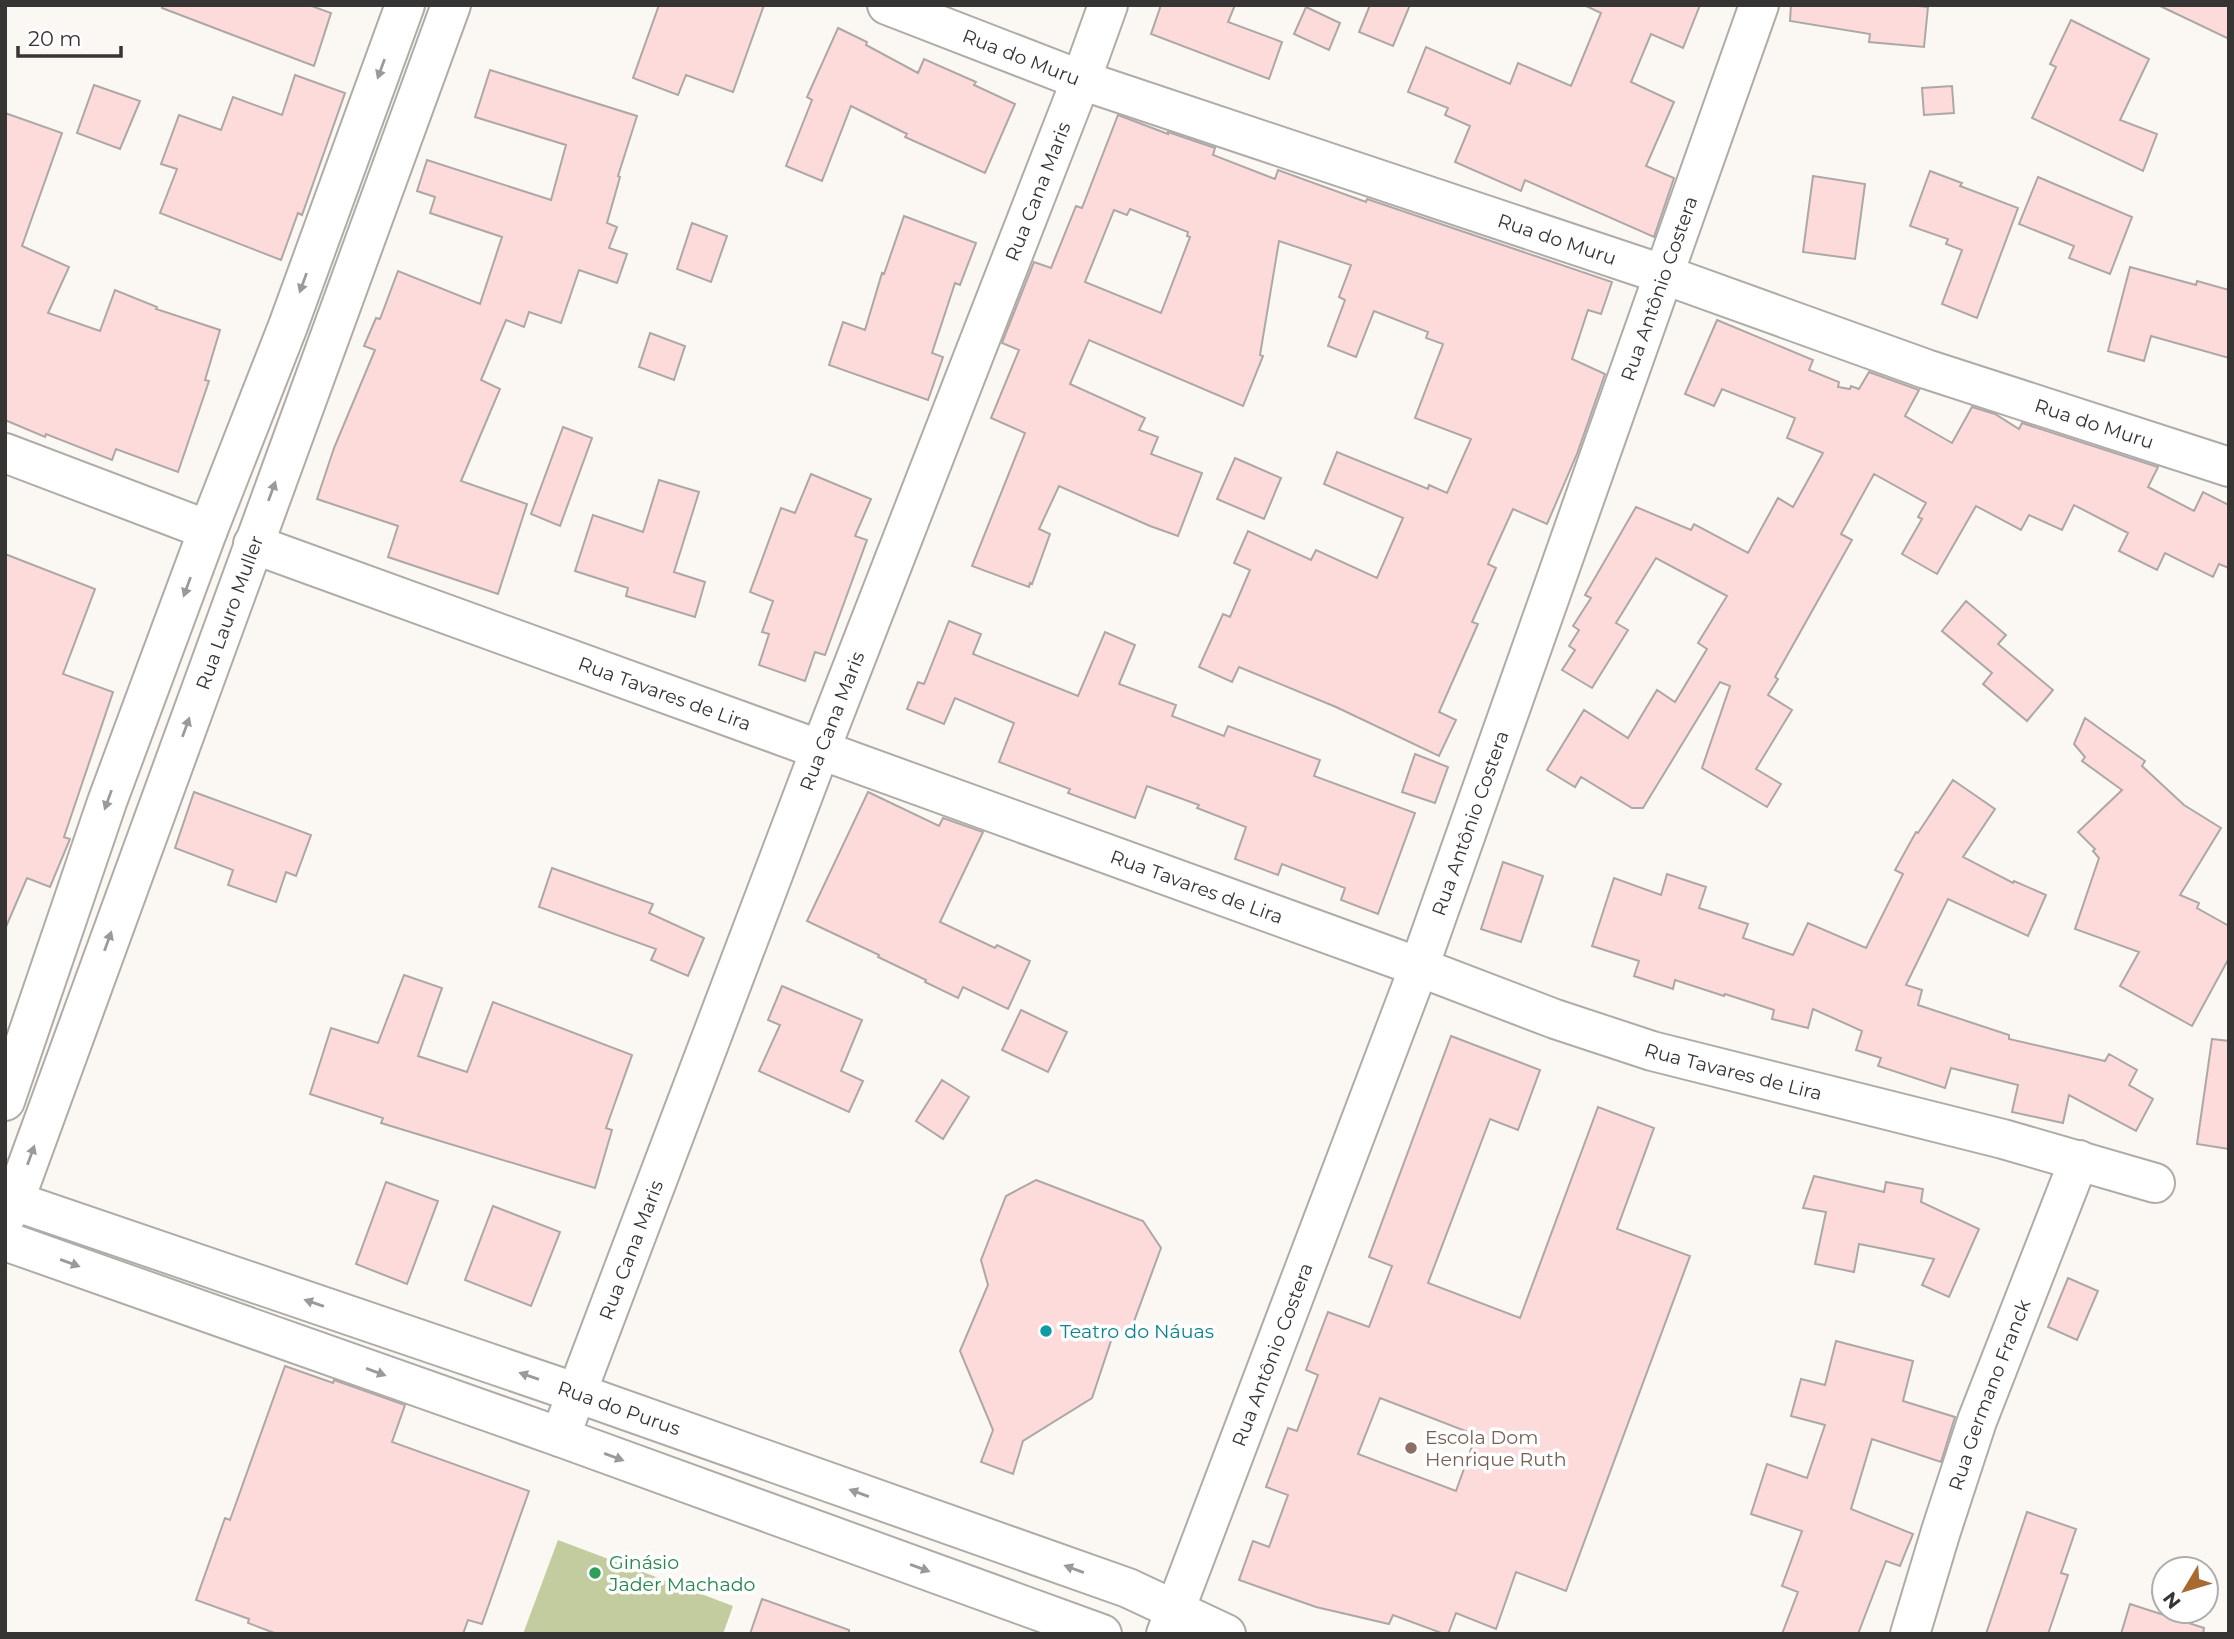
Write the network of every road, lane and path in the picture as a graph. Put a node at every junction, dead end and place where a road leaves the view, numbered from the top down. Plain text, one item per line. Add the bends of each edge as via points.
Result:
1 (405, 5) edge
2 (451, 5) edge
3 (887, 5) edge
4 (1108, 5) edge
5 (1759, 5) edge
6 (1081, 80) junction
7 (1665, 275) junction
8 (5, 453) edge
9 (2229, 467) edge
10 (208, 530) junction
11 (253, 544) junction
12 (821, 748) junction
13 (1419, 967) junction
14 (5, 1101) edge
15 (2080, 1160) junction
16 (2155, 1183) dead end
17 (8, 1206) edge
18 (5, 1241) edge
19 (577, 1392) junction
20 (560, 1437) junction
21 (1128, 1588) junction
22 (1170, 1622) edge
23 (1102, 1634) edge
24 (1112, 1634) edge
25 (1226, 1634) edge
26 (1910, 1634) edge

1 -> 10 street via 288,327
11 -> 2 street, Rua Lauro Muller
3 - 6 street, Rua do Muru
4 - 6 street, Rua Cana Maris
5 - 7 street, Rua Antônio Costera
6 - 7 street, Rua do Muru
6 - 12 street, Rua Cana Maris
7 - 9 street, Rua do Muru via 1926,369
7 - 13 street, Rua Antônio Costera
8 - 10 street
10 -> 14 street via 107,802
11 - 12 street, Rua Tavares de Lira
17 -> 11 street, Rua Lauro Muller
12 - 13 street, Rua Tavares de Lira
12 - 19 street, Rua Cana Maris
13 - 15 street, Rua Tavares de Lira via 1651,1051
13 - 22 street, Rua Antônio Costera
15 - 16 street, Rua Tavares de Lira
15 - 26 street, Rua Germano Franck via 1977,1421
19 -> 17 street, Rua do Purus
18 -> 20 street
19 - 20 street, Rua Cana Maris
21 -> 19 street, Rua do Purus
20 -> 23 street
21 - 22 street, Rua do Purus
21 - 24 street
22 - 25 street, Rua do Purus

